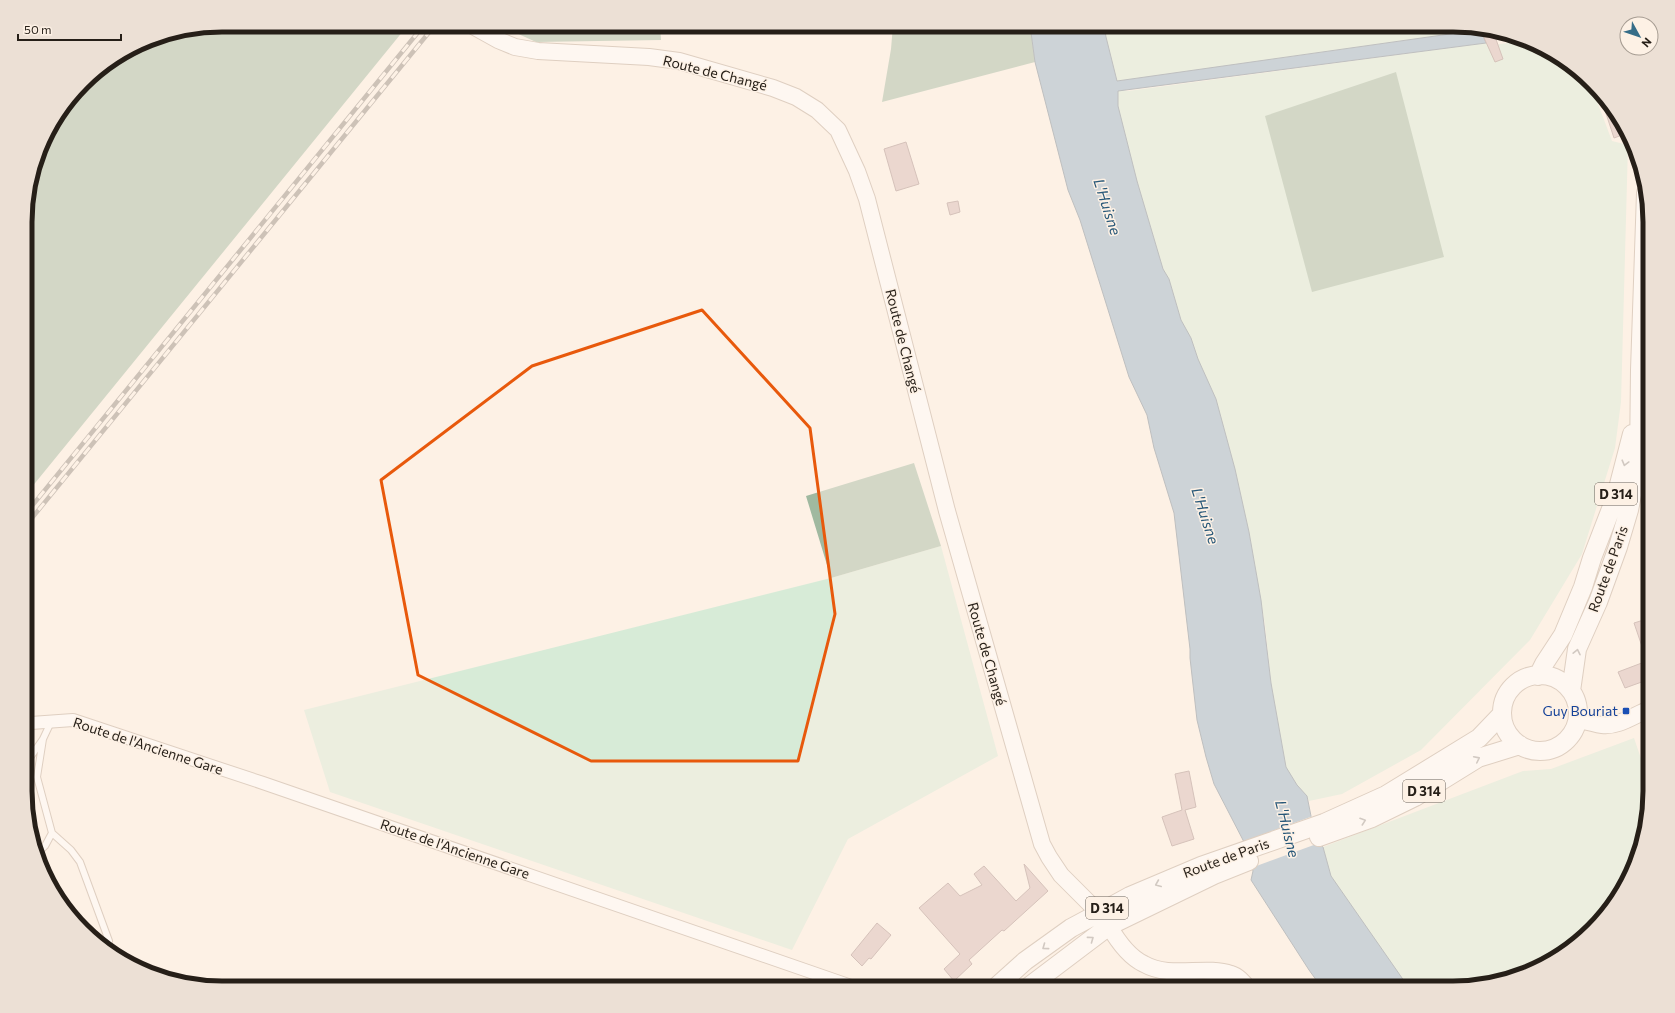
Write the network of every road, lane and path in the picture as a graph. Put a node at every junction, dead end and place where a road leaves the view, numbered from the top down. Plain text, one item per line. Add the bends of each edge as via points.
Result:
1 (484, 32) edge
2 (1643, 296) edge
3 (1640, 398) junction
4 (1538, 676) junction
5 (1571, 691) junction
6 (1643, 712) edge
7 (1502, 714) junction
8 (51, 720) junction
9 (1577, 721) junction
10 (32, 723) edge
11 (43, 739) junction
12 (1520, 745) junction
13 (32, 755) edge
14 (1325, 829) junction
15 (52, 833) junction
16 (41, 850) edge
17 (1104, 919) junction
18 (108, 941) dead end
19 (837, 981) edge
20 (1003, 981) edge
21 (1035, 981) edge
22 (1242, 981) edge

1 - 17 street, Route de Changé via 515,47 538,51 679,61 796,97 812,107 838,130 867,199 947,511 1042,844 1061,875
2 - 3 main road, Route de Paris / D 314
3 -> 4 main road, Route de Paris / D 314 via 1616,496 1583,587 1563,635
5 -> 3 main road, Route de Paris / D 314 via 1577,648 1603,588 1629,510 1639,459
4 - 5 main road via 1555,678
4 - 7 main road via 1519,682 1510,691 1504,702
5 - 9 main road via 1576,700
6 - 9 street via 1620,723 1602,725 1586,720
7 - 12 main road via 1511,737
7 - 14 main road, Route de Paris / D 314 via 1479,738
8 - 10 street, Route de l'Ancienne Gare
8 - 11 lane
8 - 19 street, Route de l'Ancienne Gare via 73,720
9 - 12 main road via 1565,742 1555,748 1531,750
11 - 13 lane
11 - 15 lane via 37,777
14 -> 12 main road, Route de Paris / D 314 via 1372,818 1415,797 1478,758
14 - 17 main road, Route de Paris / D 314 via 1236,859 1196,883
15 - 16 lane
15 - 18 lane via 80,862
17 -> 20 main road, Route de Paris / D 314 via 1071,928 1025,961
21 -> 17 main road, Route de Paris / D 314
17 - 22 street, Route de Changé via 1133,957 1144,964 1156,969 1232,974

